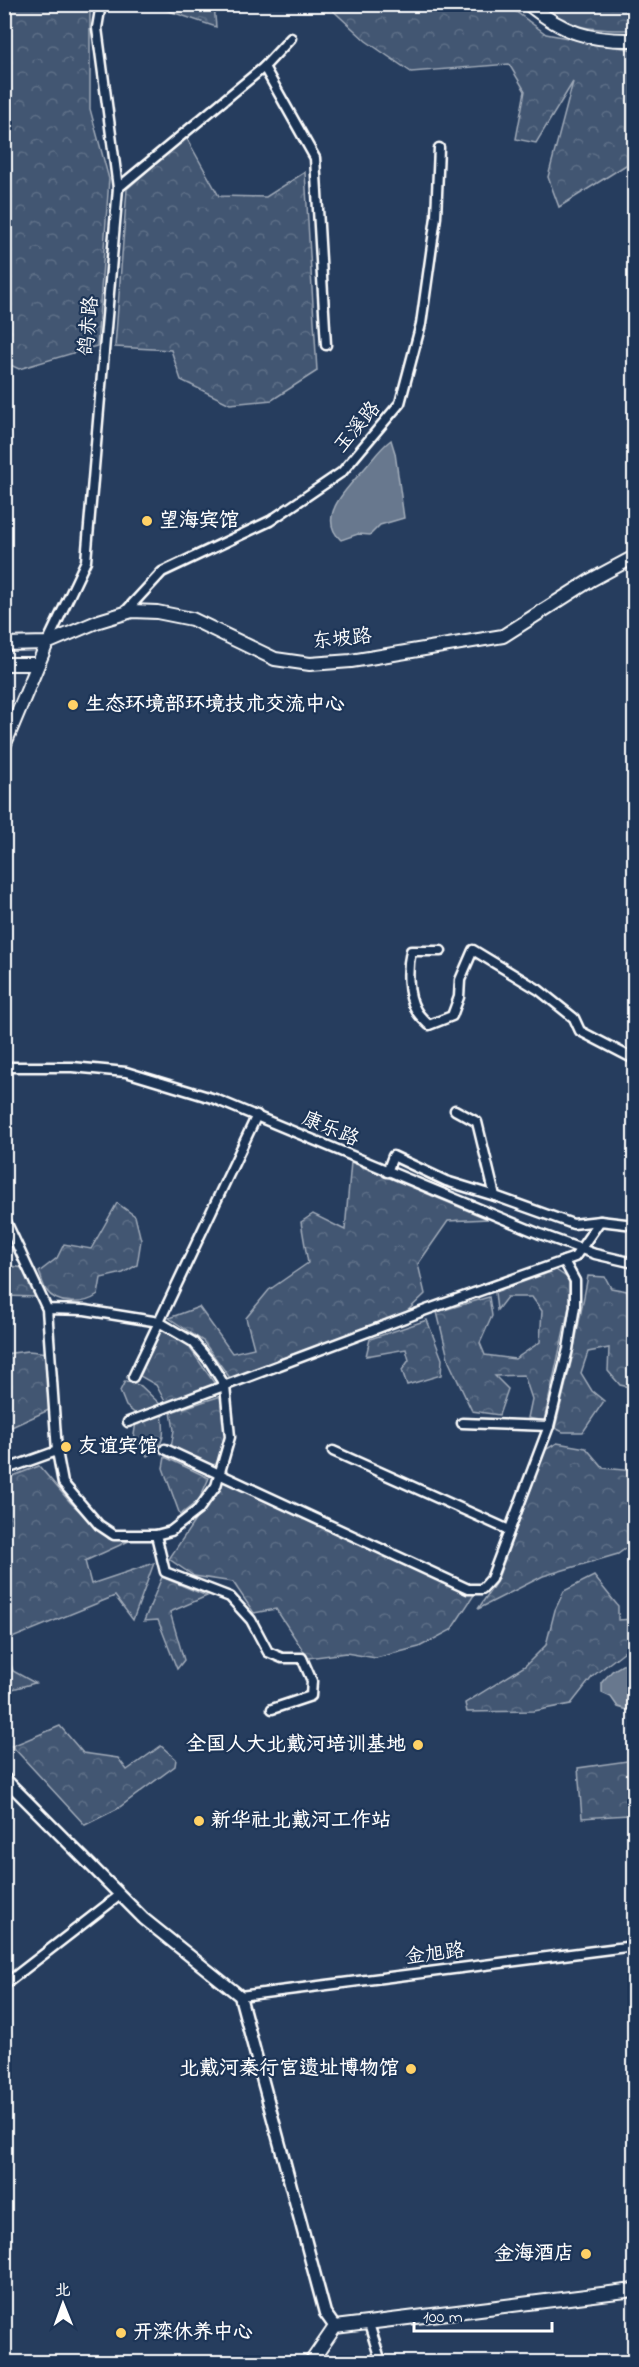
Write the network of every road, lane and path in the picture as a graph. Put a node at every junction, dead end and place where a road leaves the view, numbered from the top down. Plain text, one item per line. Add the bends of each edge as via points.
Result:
1 (101, 4) edge
2 (528, 4) edge
3 (291, 38) dead end
4 (634, 40) edge
5 (264, 67) junction
6 (439, 148) dead end
7 (118, 188) junction
8 (326, 345) dead end
9 (634, 557) edge
10 (124, 613) junction
11 (47, 643) junction
12 (4, 644) edge
13 (4, 664) edge
14 (38, 664) junction
15 (4, 747) edge
16 (441, 951) dead end
17 (634, 1059) edge
18 (4, 1067) edge
19 (454, 1110) dead end
20 (257, 1115) junction
21 (387, 1172) junction
22 (495, 1196) junction
23 (4, 1217) edge
24 (600, 1221) junction
25 (634, 1225) edge
26 (582, 1249) junction
27 (564, 1261) junction
28 (634, 1263) edge
29 (47, 1309) junction
30 (159, 1322) junction
31 (133, 1377) dead end
32 (225, 1386) junction
33 (128, 1422) dead end
34 (462, 1423) dead end
35 (549, 1426) junction
36 (165, 1449) dead end
37 (57, 1451) junction
38 (333, 1451) dead end
39 (4, 1470) edge
40 (218, 1476) junction
41 (509, 1530) junction
42 (156, 1535) junction
43 (272, 1709) dead end
44 (4, 1778) edge
45 (120, 1895) junction
46 (634, 1946) edge
47 (4, 1984) edge
48 (240, 1996) junction
49 (634, 2290) edge
50 (369, 2324) junction
51 (335, 2326) junction
52 (311, 2362) edge
53 (381, 2362) edge

1 - 7 street, 鸽赤路 via 97,28
2 - 4 main road via 555,24 578,34
3 - 5 street
5 - 7 street
5 - 8 street via 315,158
6 - 10 street, 玉溪路 via 436,217 421,324 400,403 342,472 270,521 162,572
7 - 11 street, 鸽赤路 via 86,561
9 - 10 main road, 东坡路 via 503,636 351,661 310,664 275,659 192,619 157,612
10 - 11 main road, 东坡路
11 - 12 main road, 东坡路
11 - 14 main road
13 - 14 main road
14 - 15 main road
16 - 17 street via 411,951 409,960 415,1010 429,1025 452,1016 460,980 473,950 539,990 574,1018 580,1031
18 - 20 street, 康乐路 via 126,1072
19 - 22 street via 477,1122
20 - 21 street, 康乐路
20 - 30 street
21 - 22 street via 393,1156
21 - 26 street, 康乐路
22 - 24 street via 573,1224
23 - 29 street
24 - 25 street
24 - 26 street
26 - 27 street
26 - 28 street, 康乐路
27 - 32 street
27 - 35 street via 575,1281 575,1306
29 - 30 street via 85,1310
29 - 37 street
30 - 31 street
30 - 32 street via 193,1342
32 - 33 street
32 - 40 street via 230,1437
34 - 35 street
35 - 41 street
36 - 40 street
37 - 39 street
37 - 42 street via 63,1483 99,1525 114,1535
38 - 41 street
40 - 41 street via 468,1589 482,1589 491,1579
40 - 42 street via 216,1486 198,1510 171,1531
42 - 43 street via 165,1572 230,1597 251,1620 268,1652 282,1658 302,1658 312,1681 311,1696
44 - 45 street
45 - 47 street
45 - 48 street
46 - 48 street, 金旭路
48 - 51 street via 326,2313
49 - 50 main road
50 - 51 main road
50 - 53 street
51 - 52 main road

